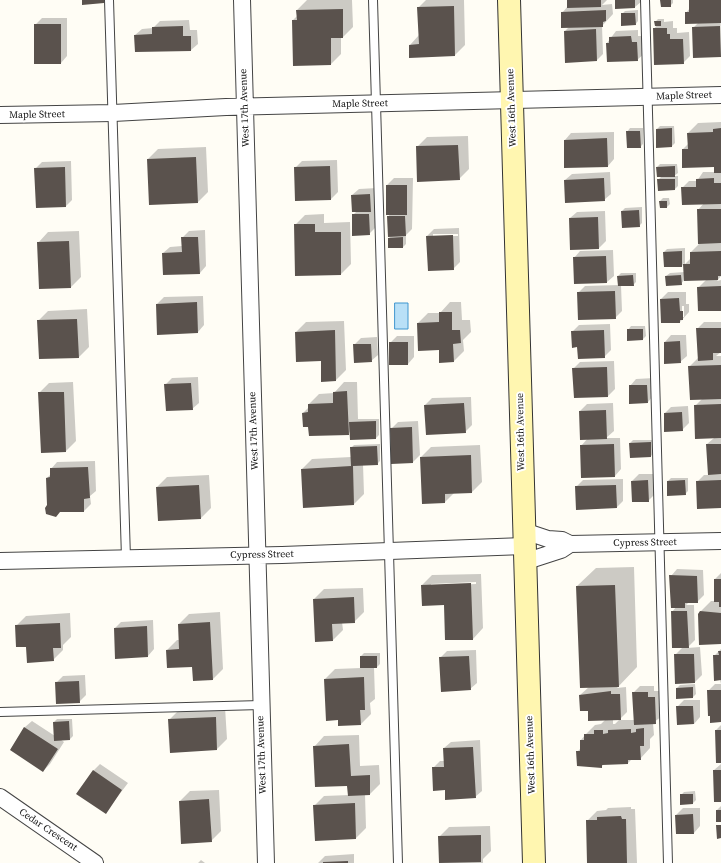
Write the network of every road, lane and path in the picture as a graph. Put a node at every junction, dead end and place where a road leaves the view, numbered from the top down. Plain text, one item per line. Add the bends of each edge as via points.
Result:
1 (109, 0) edge
2 (242, 0) edge
3 (373, 0) edge
4 (509, 0) edge
5 (645, 0) edge
6 (721, 95) edge
7 (647, 97) junction
8 (512, 101) junction
9 (377, 104) junction
10 (246, 107) junction
11 (113, 113) junction
12 (0, 116) edge
13 (721, 541) edge
14 (660, 543) junction
15 (570, 544) junction
16 (524, 547) junction
17 (390, 551) junction
18 (258, 556) junction
19 (126, 558) junction
20 (0, 561) edge
21 (261, 706) junction
22 (0, 712) edge
23 (0, 797) edge
24 (95, 863) edge
25 (266, 863) edge
26 (398, 863) edge
27 (534, 863) edge
28 (668, 863) edge

1 - 11 lane
2 - 10 street, West 17th Avenue
3 - 9 lane
4 - 8 main road, West 16th Avenue
5 - 7 lane
6 - 7 street, Maple Street
7 - 8 street, Maple Street
7 - 14 lane
8 - 9 street, Maple Street
8 - 16 main road, West 16th Avenue
9 - 10 street, Maple Street
9 - 17 lane
10 - 11 street, Maple Street
10 - 18 street, West 17th Avenue
11 - 12 street, Maple Street
11 - 19 lane
13 - 14 street, Cypress Street
14 - 15 street, Cypress Street
14 - 28 lane
15 - 16 street, Cypress Street via 561,550
15 - 16 street, Cypress Street via 562,540 548,539
16 - 17 street, Cypress Street
16 - 27 main road, West 16th Avenue
17 - 18 street, Cypress Street
17 - 26 lane
18 - 19 street, Cypress Street
18 - 21 street, West 17th Avenue
19 - 20 street, Cypress Street
21 - 22 lane
21 - 25 street, West 17th Avenue
23 - 24 street, Cedar Crescent

